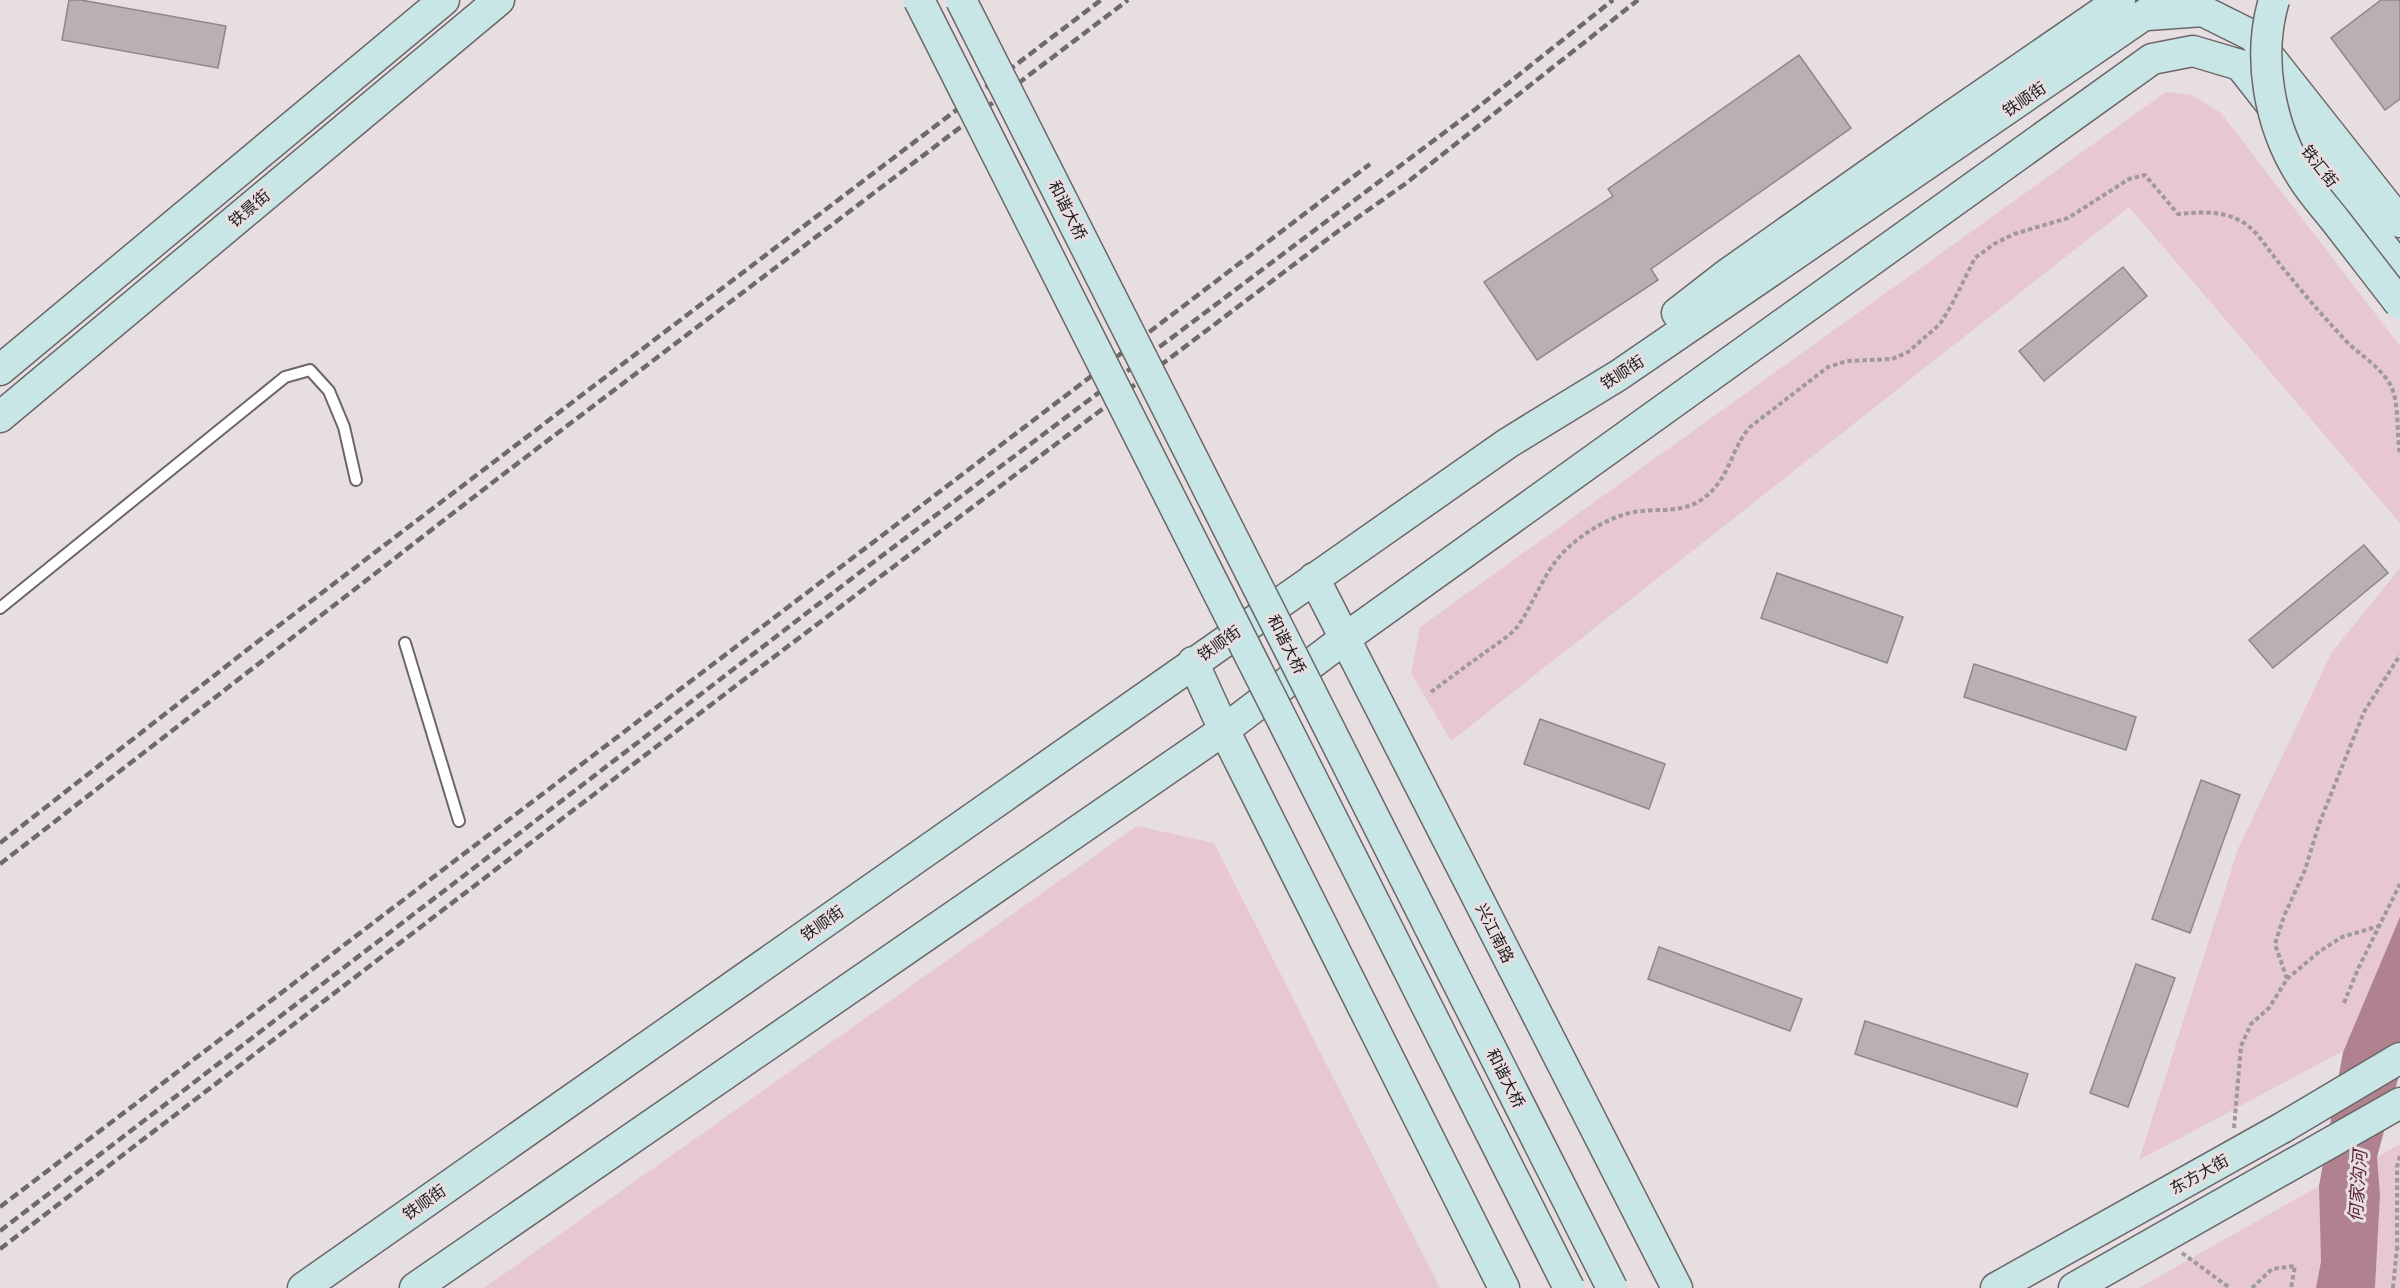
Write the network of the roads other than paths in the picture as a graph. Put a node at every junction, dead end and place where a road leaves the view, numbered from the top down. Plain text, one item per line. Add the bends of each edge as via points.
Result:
1 (444, 0) edge
2 (499, 0) edge
3 (919, 0) edge
4 (961, 0) edge
5 (2120, 0) edge
6 (2274, 0) edge
7 (2156, 7) edge
8 (2400, 222) edge
9 (2400, 268) edge
10 (2400, 304) edge
11 (0, 370) edge
12 (0, 417) edge
13 (1508, 443) junction
14 (356, 480) dead end
15 (1314, 578) junction
16 (0, 608) edge
17 (1344, 639) junction
18 (405, 643) dead end
19 (1193, 662) junction
20 (1224, 729) junction
21 (459, 822) dead end
22 (2400, 1058) edge
23 (2400, 1103) edge
24 (303, 1288) edge
25 (415, 1288) edge
26 (1504, 1288) edge
27 (1569, 1288) edge
28 (1612, 1288) edge
29 (1677, 1288) edge
30 (1996, 1288) edge
31 (2074, 1288) edge

1 - 11 main road, 铁景街
2 - 12 main road, 铁景街
3 - 27 main road, bridge
4 - 28 main road, 和谐大桥, bridge
5 - 13 main road via 1726,275
6 - 10 main road, bridge via 2266,71 2276,123 2301,176
7 - 8 main road, 铁汇街 via 2203,11 2253,36
7 - 13 main road, 铁顺街 via 1619,375
9 - 17 main road, 铁汇街 via 2240,65 2193,51 2152,59
13 - 15 main road, 铁顺街
14 - 16 lane via 344,427 329,391 310,370 285,377
15 - 17 main road, 兴江南路
15 - 19 main road, 铁顺街
17 - 20 main road
17 - 29 main road, 兴江南路
18 - 21 lane
19 - 20 main road
19 - 24 main road, 铁顺街
20 - 25 main road
20 - 26 main road
22 - 30 main road, 东方大街
23 - 31 main road

